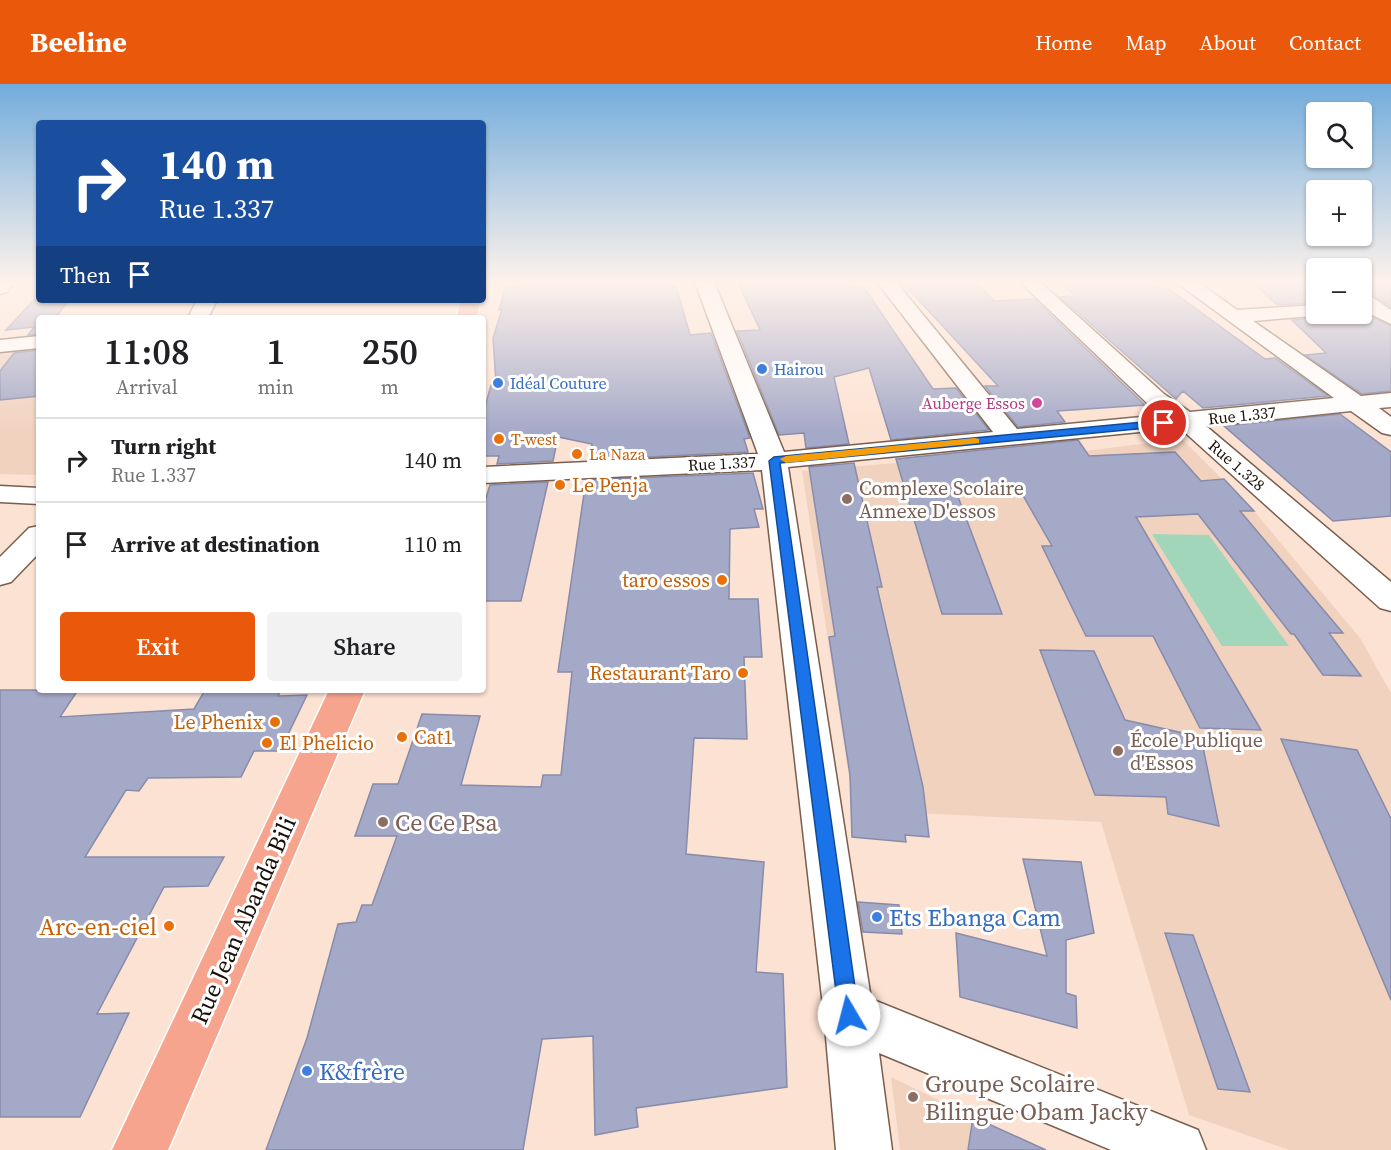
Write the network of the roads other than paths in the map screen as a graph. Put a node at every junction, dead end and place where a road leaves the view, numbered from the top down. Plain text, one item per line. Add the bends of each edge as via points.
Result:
1 (723, 332) edge
2 (926, 332) edge
3 (1083, 332) edge
4 (1256, 332) edge
5 (36, 342) edge
6 (0, 346) edge
7 (1391, 400) edge
8 (1355, 403) junction
9 (1186, 422) junction
10 (1391, 428) edge
11 (1010, 437) junction
12 (774, 461) junction
13 (486, 475) edge
14 (0, 494) edge
15 (36, 496) edge
16 (36, 538) edge
17 (0, 575) edge
18 (1391, 600) edge
19 (345, 693) edge
20 (849, 1015) junction
21 (140, 1150) edge
22 (864, 1150) edge
23 (1178, 1150) edge

1 - 12 street
2 - 11 street
3 - 9 street, Rue 1.328
4 - 8 street
5 - 6 street
7 - 8 street, Rue 1.337
8 - 9 street, Rue 1.337
8 - 10 street
9 - 11 street, Rue 1.337
9 - 18 street, Rue 1.328
11 - 12 street, Rue 1.337
12 - 13 street, Rue 1.337
12 - 20 street
14 - 15 street
16 - 17 street
19 - 21 main road, Rue Jean Abanda Bili
20 - 22 street
20 - 23 street

